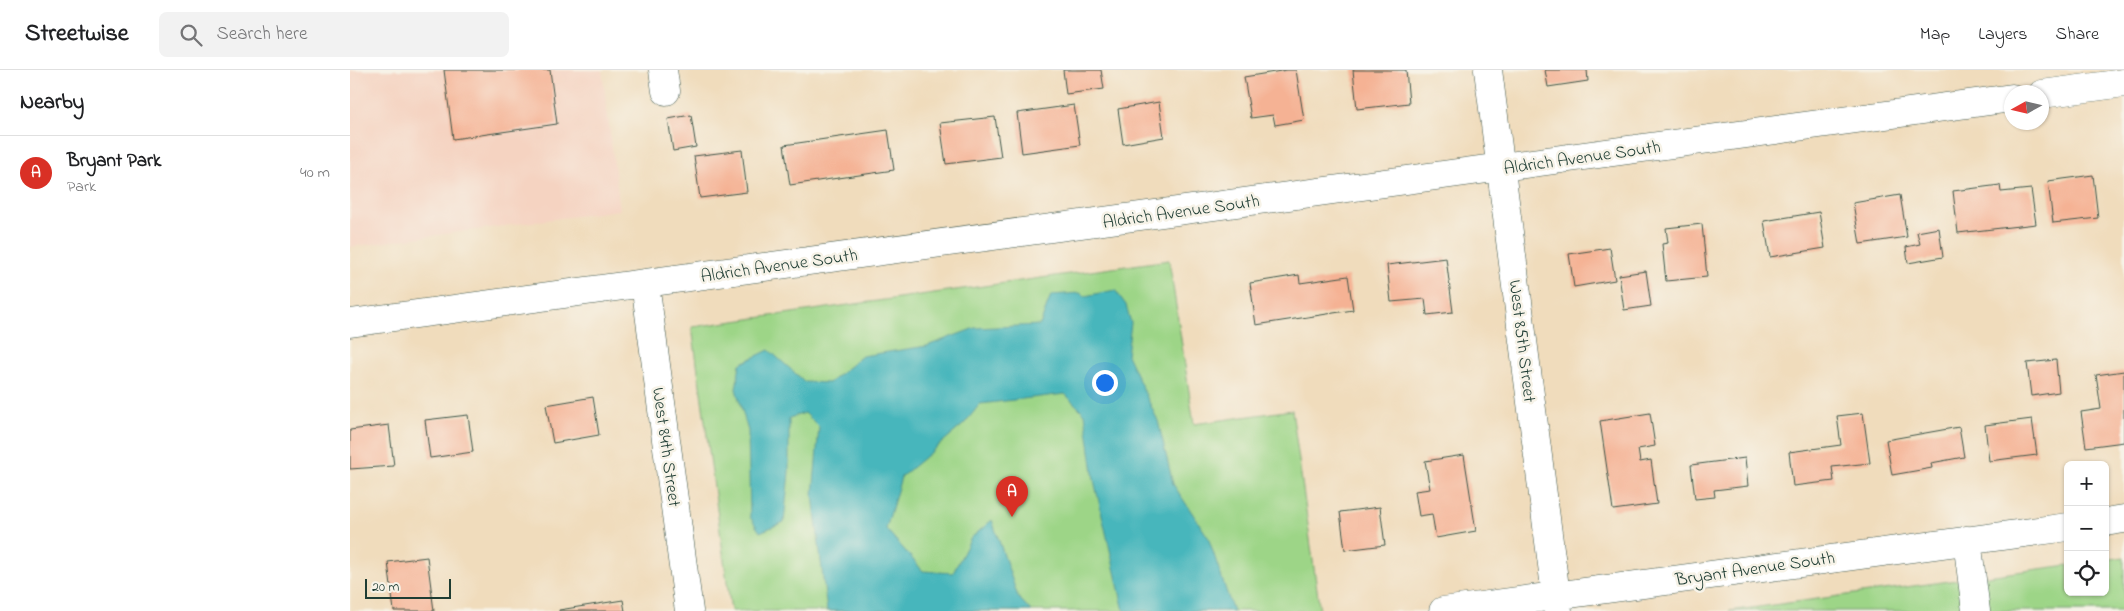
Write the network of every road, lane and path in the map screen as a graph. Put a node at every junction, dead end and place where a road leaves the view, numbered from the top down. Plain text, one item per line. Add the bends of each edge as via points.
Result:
1 (1488, 70) edge
2 (2124, 83) edge
3 (2049, 93) edge
4 (2004, 99) edge
5 (1501, 168) junction
6 (646, 282) junction
7 (350, 323) edge
8 (2124, 519) edge
9 (2109, 521) edge
10 (2064, 528) edge
11 (1967, 540) junction
12 (1557, 603) edge
13 (689, 611) edge
14 (1443, 611) edge
15 (1976, 611) edge

1 - 5 street, West 85th Street
2 - 3 street
4 - 5 street, Aldrich Avenue South
5 - 6 street, Aldrich Avenue South
5 - 12 street, West 85th Street
6 - 7 street, Aldrich Avenue South
6 - 13 street, West 84th Street
8 - 9 street
10 - 11 street, Bryant Avenue South
11 - 12 street, Bryant Avenue South
11 - 15 street
12 - 14 street, Bryant Avenue South

